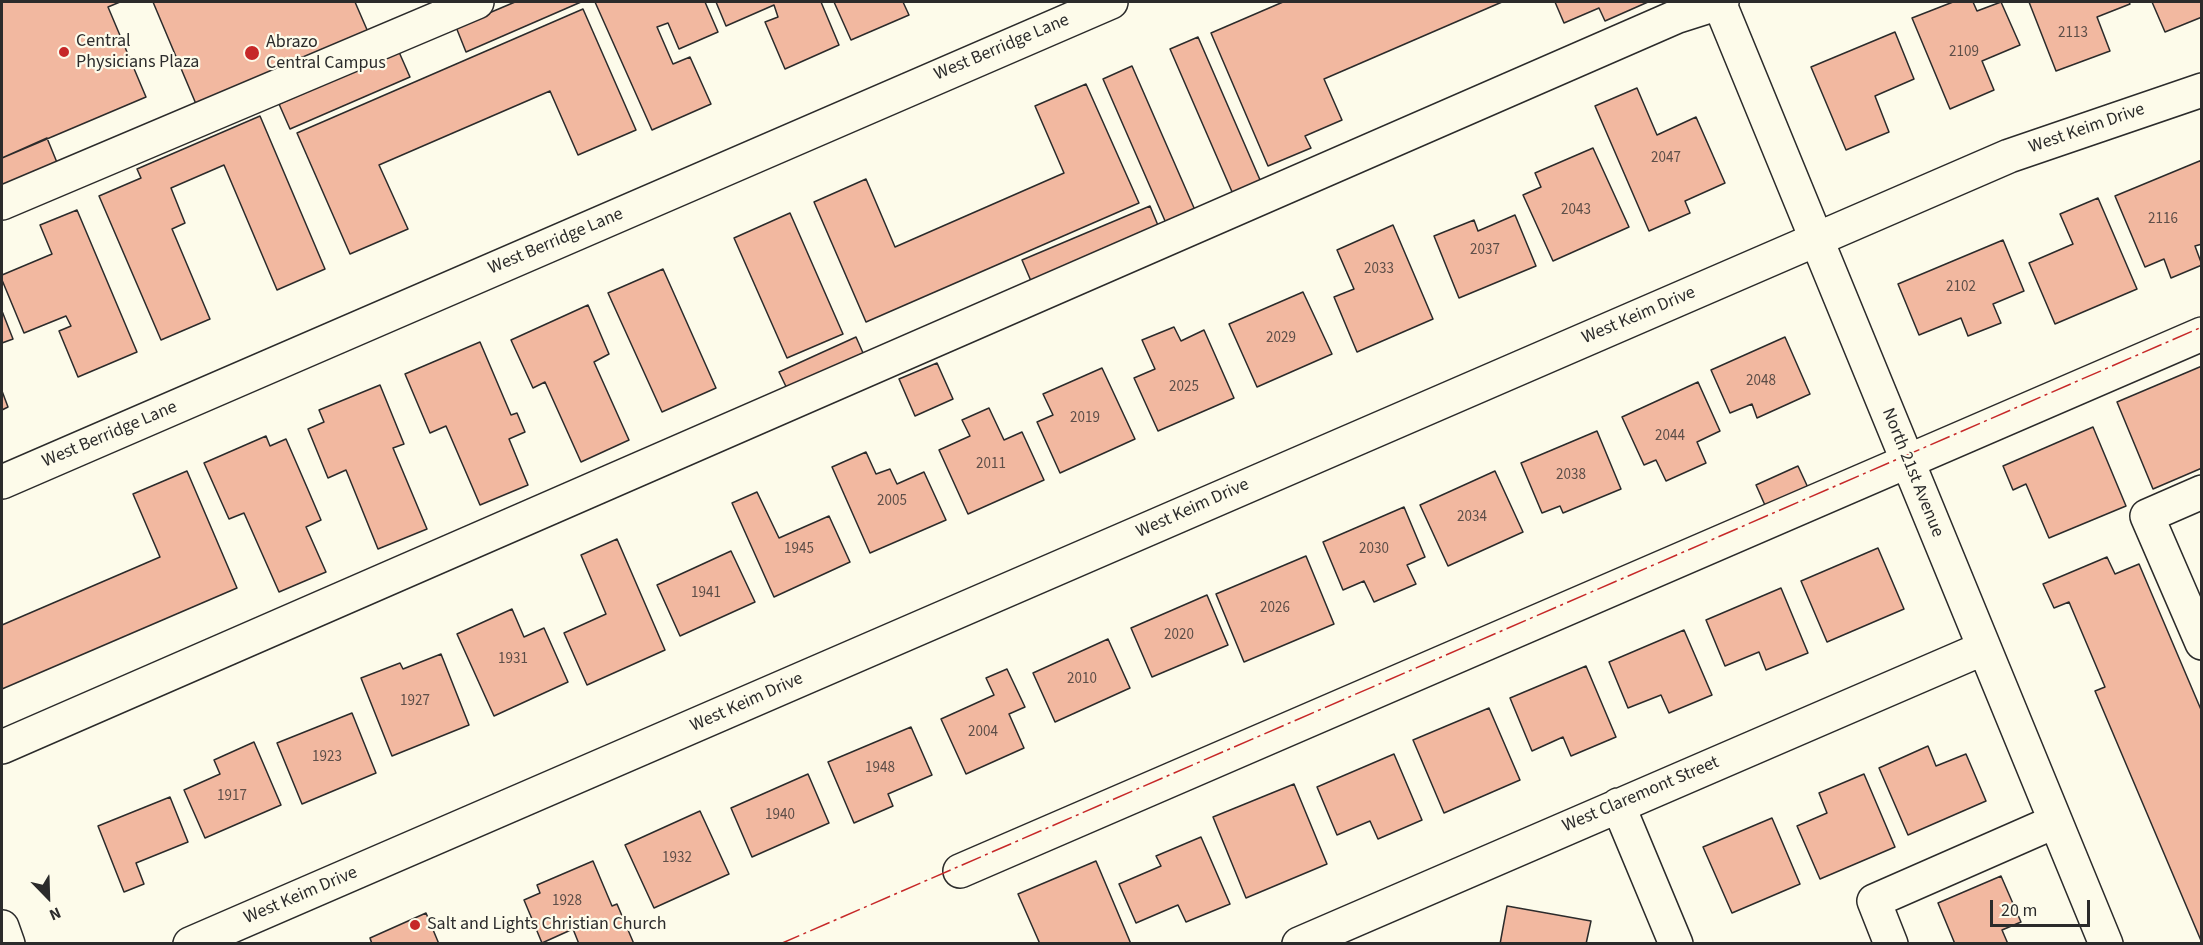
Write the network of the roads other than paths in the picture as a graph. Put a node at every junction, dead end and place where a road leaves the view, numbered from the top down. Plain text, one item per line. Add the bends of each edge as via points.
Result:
1 (477, 2) edge
2 (1111, 2) edge
3 (1720, 2) edge
4 (2202, 90) edge
5 (2, 203) edge
6 (1817, 240) junction
7 (2202, 334) edge
8 (1907, 460) junction
9 (2, 482) edge
10 (2202, 492) edge
11 (2199, 630) edge
12 (1984, 648) junction
13 (2, 747) edge
14 (1618, 805) junction
15 (2054, 822) junction
16 (960, 871) dead end
17 (2, 927) edge
18 (8, 944) edge
19 (190, 944) edge
20 (1299, 944) edge
21 (1677, 944) edge
22 (1891, 944) edge
23 (2106, 944) edge

1 - 5 street
2 - 9 street, West Berridge Lane
3 - 6 street, North 21st Avenue
3 - 13 street via 1667,20
4 - 6 street, West Keim Drive via 2009,156
6 - 8 street, North 21st Avenue
6 - 19 street, West Keim Drive
7 - 8 street
8 - 12 street, North 21st Avenue
8 - 16 street
10 - 11 street via 2147,516
12 - 14 street, West Claremont Street
12 - 15 street, North 21st Avenue
14 - 20 street, West Claremont Street
14 - 21 street
15 - 22 street via 1874,901
15 - 23 street, North 21st Avenue
17 - 18 street

